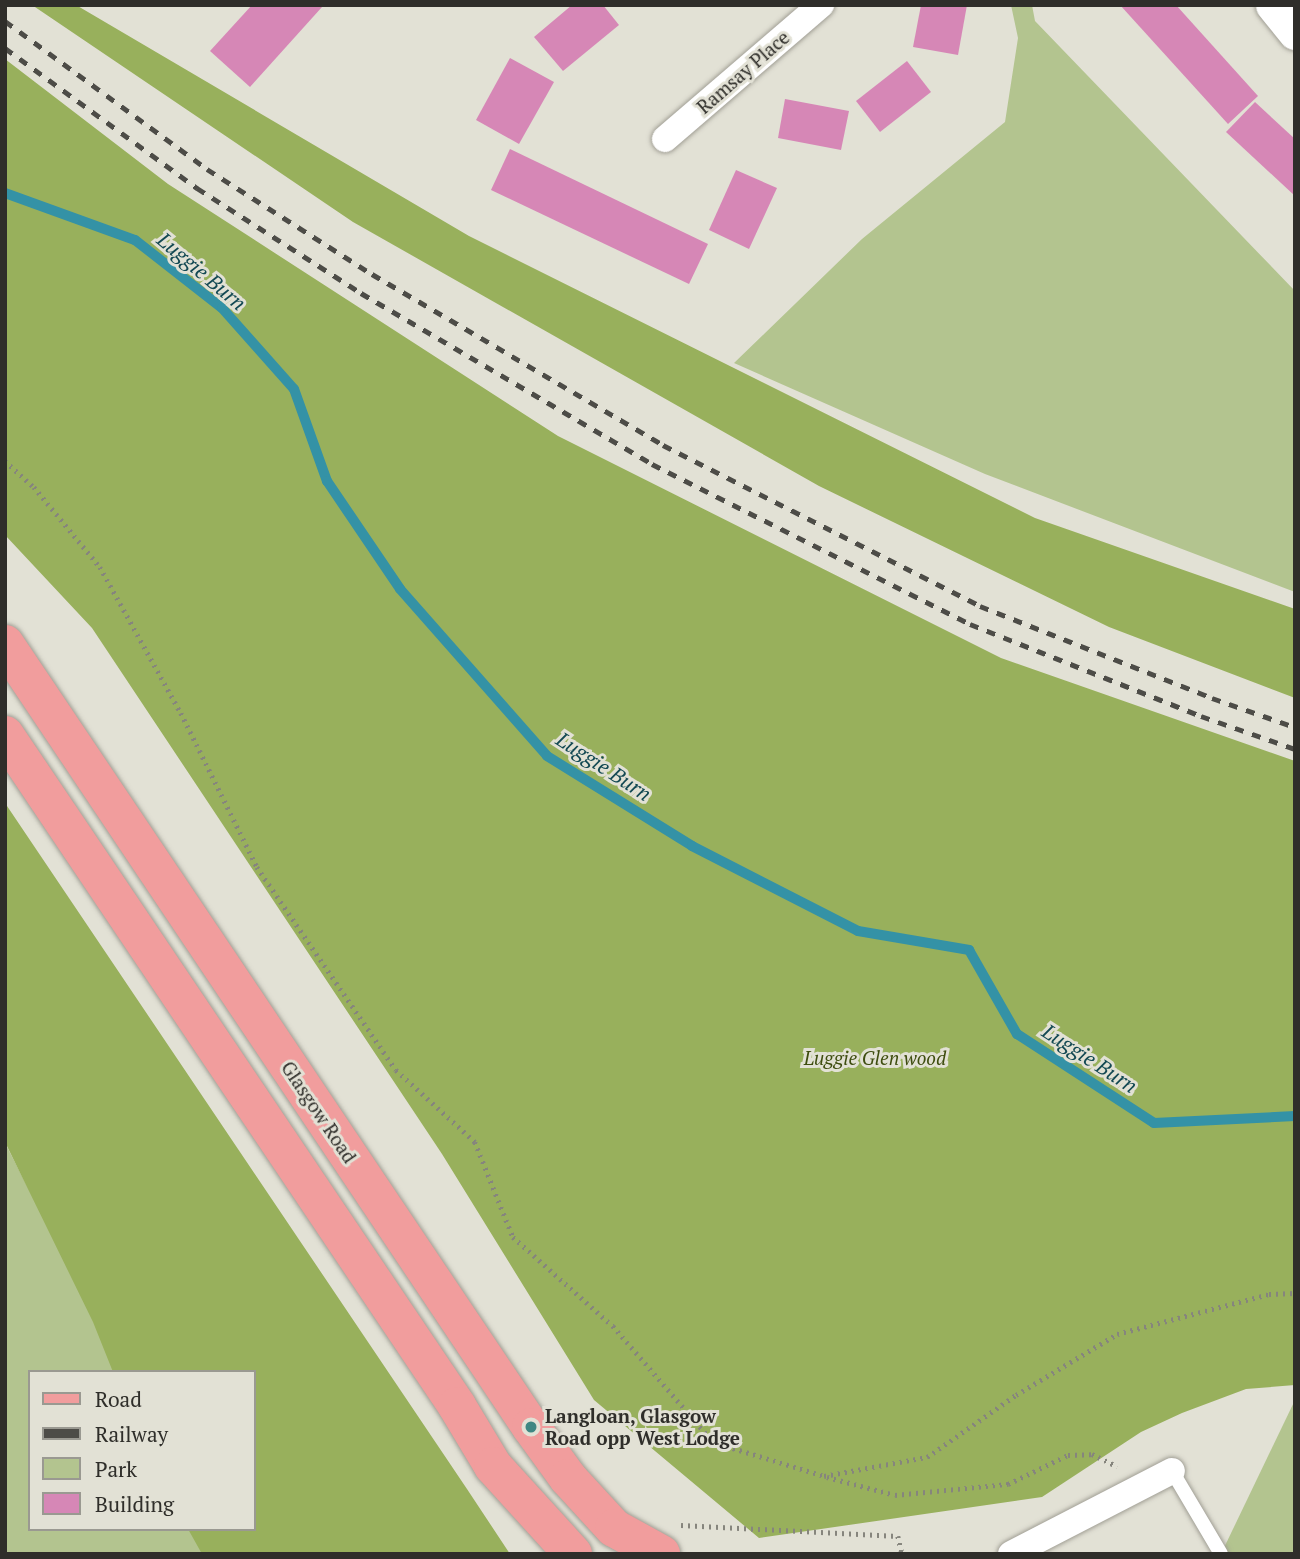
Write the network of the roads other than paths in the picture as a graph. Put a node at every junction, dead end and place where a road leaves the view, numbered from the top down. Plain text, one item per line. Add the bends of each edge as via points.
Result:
1 (821, 5) edge
2 (1272, 5) edge
3 (1295, 33) edge
4 (665, 139) dead end
5 (5, 644) edge
6 (5, 735) edge
7 (1161, 1477) joint
8 (667, 1539) edge
9 (573, 1554) edge
10 (1011, 1554) edge
11 (1221, 1554) edge

1 - 4 street, Ramsay Place
2 - 3 street
5 - 8 main road, Glasgow Road via 568,1478 614,1528
6 - 9 main road via 493,1466
7 - 10 street
7 - 11 lane

